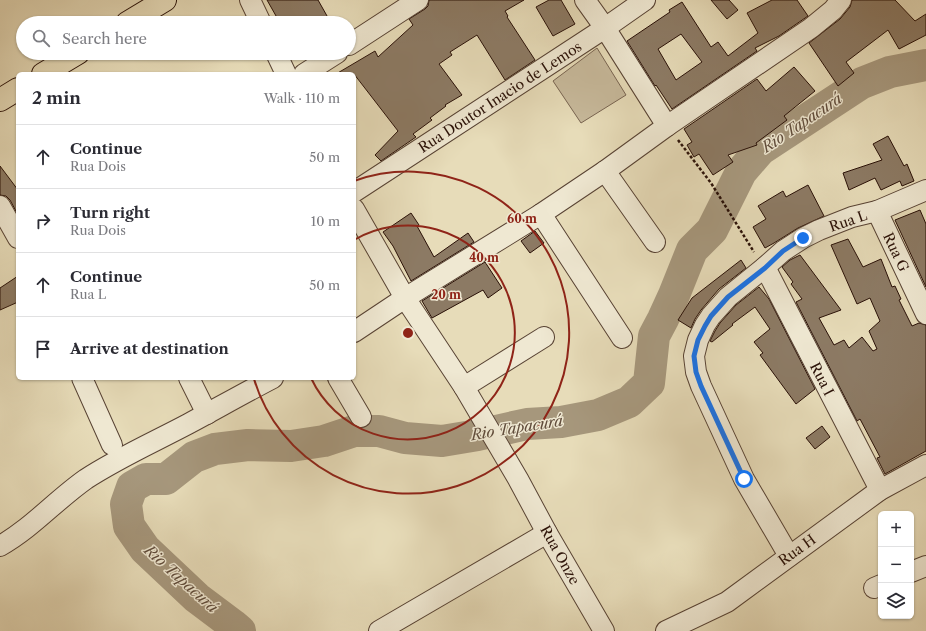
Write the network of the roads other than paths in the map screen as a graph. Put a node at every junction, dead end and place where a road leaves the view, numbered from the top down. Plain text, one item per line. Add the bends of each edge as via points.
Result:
1 (165, 0) edge
2 (250, 0) edge
3 (418, 0) edge
4 (585, 0) edge
5 (645, 0) edge
6 (841, 0) edge
7 (139, 16) edge
8 (258, 16) edge
9 (605, 28) junction
10 (356, 40) edge
11 (66, 60) edge
12 (279, 60) edge
13 (326, 60) edge
14 (46, 72) edge
15 (285, 72) edge
16 (307, 72) edge
17 (16, 90) edge
18 (0, 100) edge
19 (667, 126) junction
20 (605, 171) junction
21 (926, 190) edge
22 (356, 191) edge
23 (0, 206) edge
24 (877, 211) junction
25 (356, 212) edge
26 (541, 214) junction
27 (16, 234) edge
28 (655, 242) dead end
29 (765, 268) junction
30 (405, 298) junction
31 (926, 314) edge
32 (356, 331) edge
33 (544, 337) dead end
34 (622, 338) dead end
35 (83, 380) edge
36 (190, 380) edge
37 (339, 380) edge
38 (266, 381) edge
39 (464, 387) junction
40 (207, 414) junction
41 (361, 418) dead end
42 (112, 445) dead end
43 (926, 465) edge
44 (880, 490) junction
45 (547, 533) junction
46 (0, 546) edge
47 (789, 556) junction
48 (926, 566) edge
49 (914, 571) edge
50 (378, 631) edge
51 (604, 631) edge
52 (666, 631) edge

1 - 7 main road
2 - 8 street
3 - 10 street
4 - 9 street
5 - 9 street, Rua Doutor Inacio de Lemos
6 - 19 street via 811,28
9 - 19 street
9 - 22 street, Rua Doutor Inacio de Lemos
11 - 14 main road
12 - 15 street
13 - 16 street
17 - 18 main road
19 - 20 street
20 - 26 street
20 - 28 street
21 - 24 street, Rua L
23 - 27 street
24 - 29 street, Rua L via 819,230 803,238 783,251
24 - 31 street, Rua G
25 - 30 street
26 - 30 street
26 - 34 street
29 - 44 street, Rua I
29 - 47 street, Rua L via 728,297 711,316 698,340 694,356 701,386 744,479
30 - 32 street
30 - 39 street
33 - 39 street
35 - 42 street
36 - 40 street
37 - 41 street
38 - 40 street
39 - 45 street, Rua Onze
40 - 46 street via 87,479 22,532
43 - 44 street, Rua H
44 - 47 street, Rua H
45 - 50 street
45 - 51 street, Rua Onze
47 - 52 street, Rua H via 727,602
48 - 49 street

